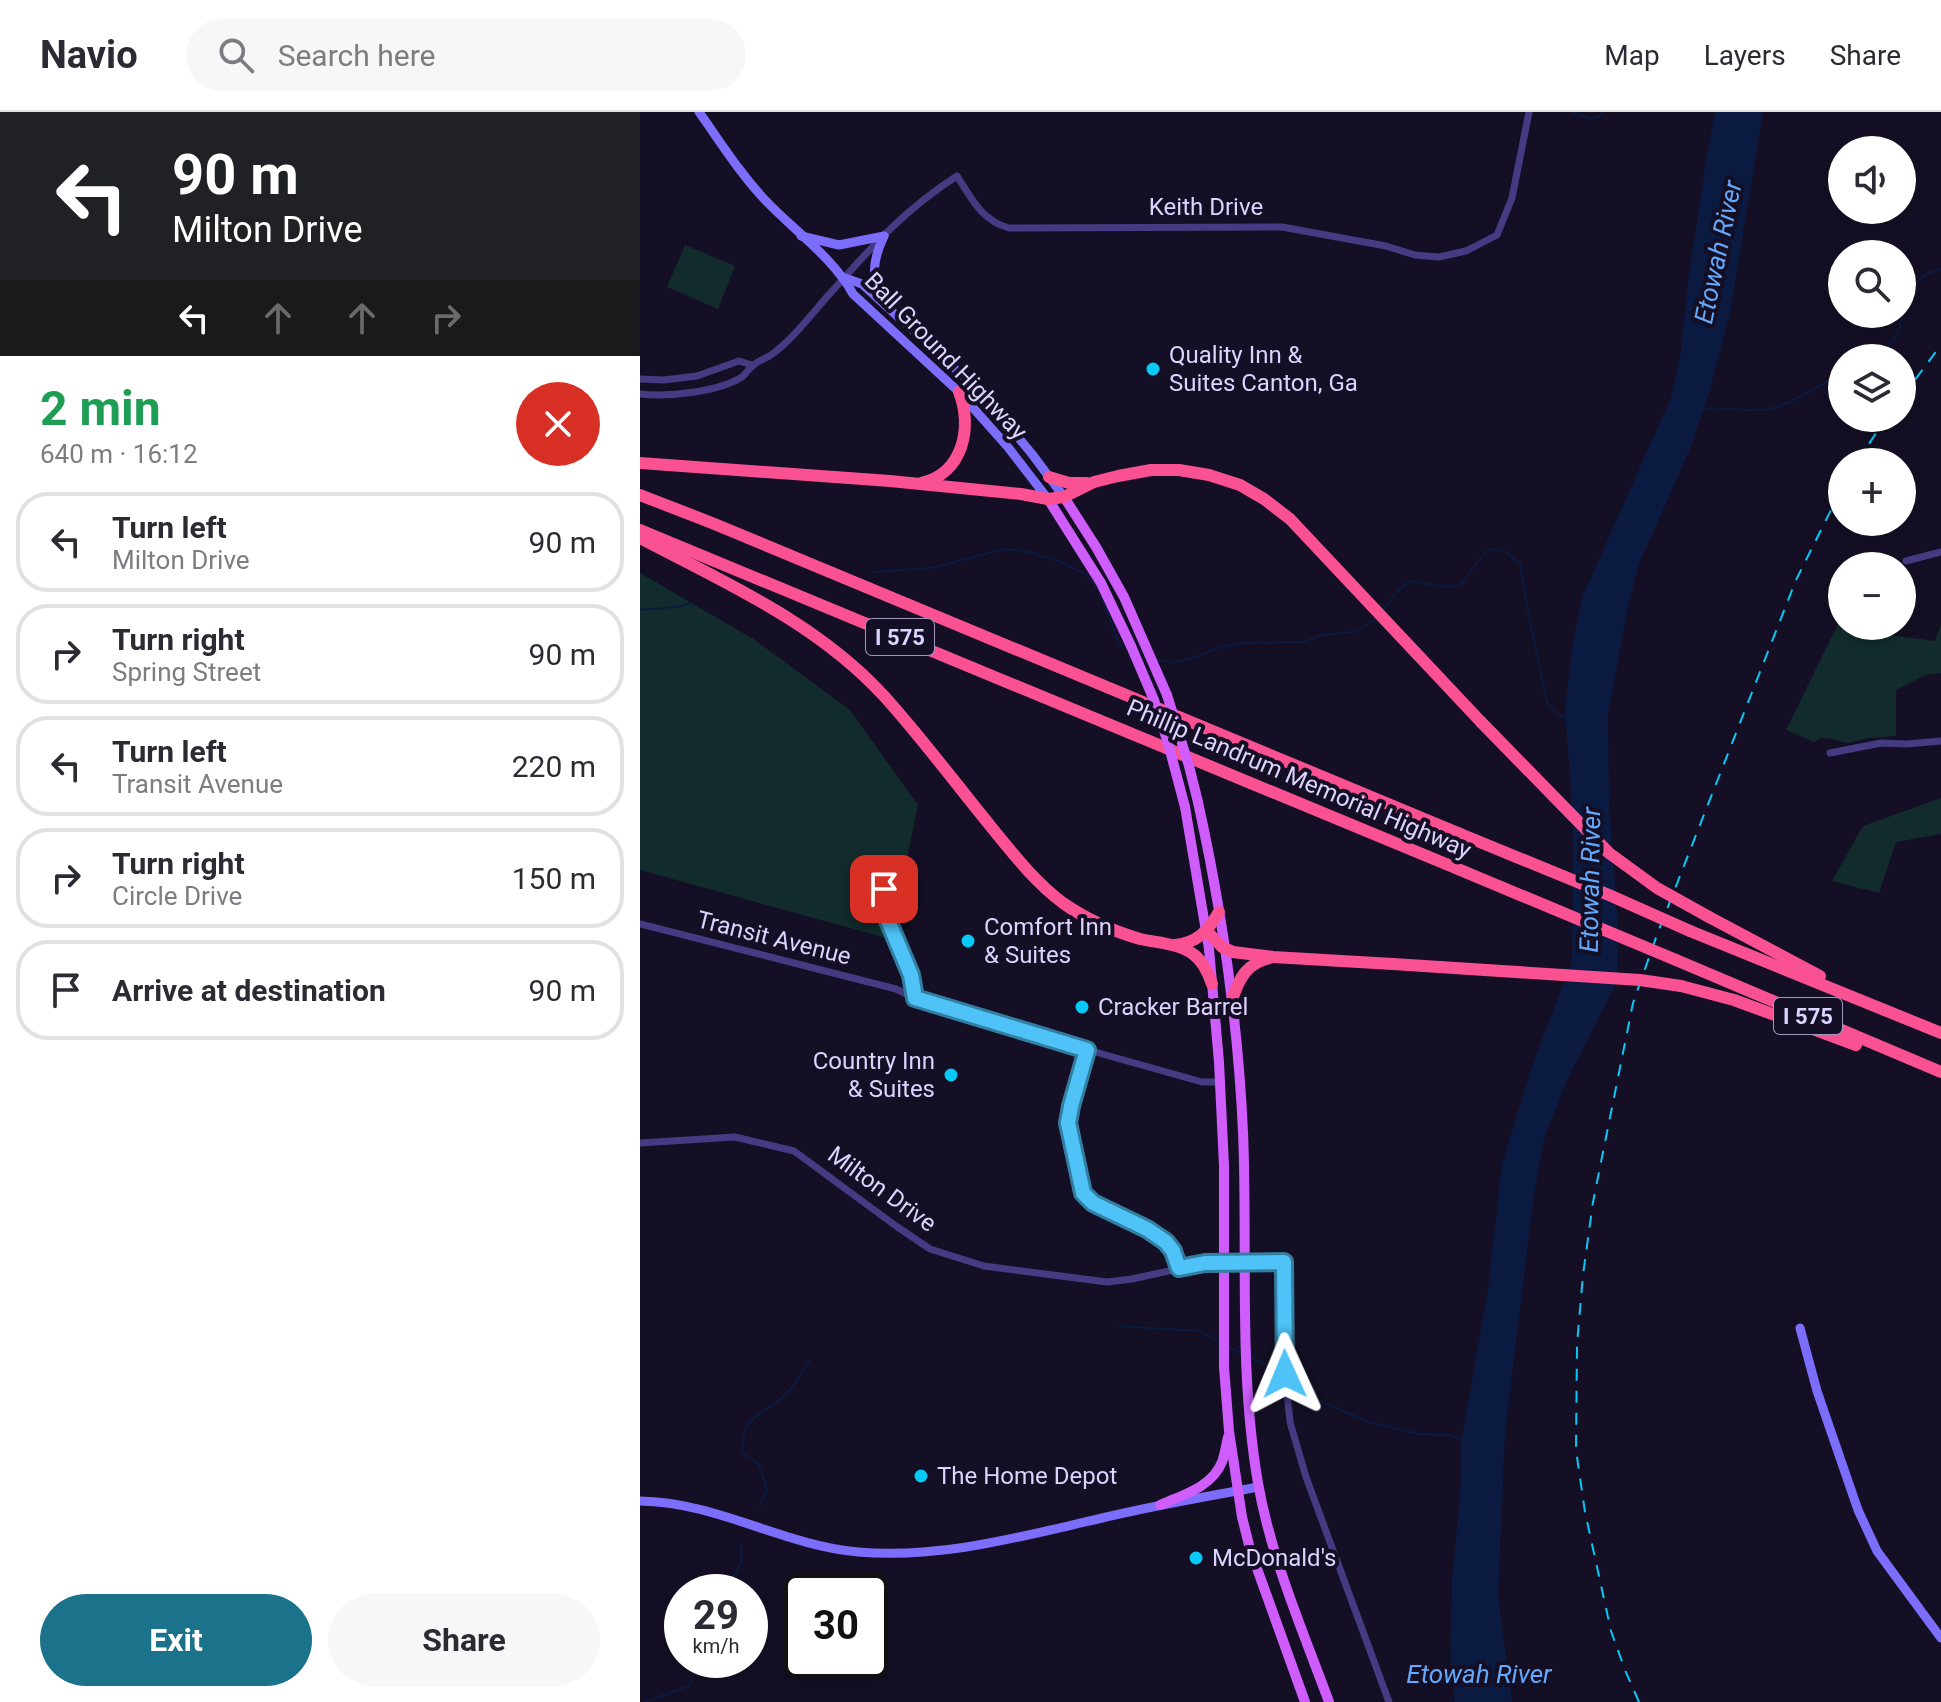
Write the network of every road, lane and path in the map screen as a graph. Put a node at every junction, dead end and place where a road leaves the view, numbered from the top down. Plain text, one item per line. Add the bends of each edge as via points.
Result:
1 (699, 112) edge
2 (1529, 112) edge
3 (801, 236) junction
4 (884, 236) junction
5 (844, 278) junction
6 (882, 302) junction
7 (752, 365) junction
8 (640, 379) edge
9 (959, 392) junction
10 (640, 394) edge
11 (640, 463) edge
12 (1049, 477) junction
13 (1094, 482) junction
14 (915, 484) junction
15 (640, 495) edge
16 (1064, 497) junction
17 (1048, 499) junction
18 (640, 530) edge
19 (640, 538) edge
20 (1941, 552) edge
21 (1916, 558) edge
22 (1941, 741) edge
23 (1830, 753) dead end
24 (904, 859) dead end
25 (1219, 912) junction
26 (640, 924) edge
27 (1206, 930) junction
28 (1175, 945) junction
29 (1225, 950) junction
30 (1273, 957) junction
31 (1212, 984) junction
32 (915, 998) junction
33 (1232, 1000) junction
34 (1879, 1008) junction
35 (1941, 1033) edge
36 (1087, 1050) junction
37 (1941, 1074) edge
38 (1221, 1082) junction
39 (640, 1143) edge
40 (1224, 1263) junction
41 (1245, 1263) junction
42 (1179, 1268) junction
43 (1800, 1328) dead end
44 (1229, 1431) junction
45 (1258, 1487) junction
46 (1238, 1490) junction
47 (640, 1501) edge
48 (1160, 1505) junction
49 (1941, 1638) edge
50 (1305, 1702) edge
51 (1329, 1702) edge
52 (1389, 1702) edge

1 - 3 main road, Ball Ground Highway via 747,180
2 - 4 street, Keith Drive via 1512,198 1497,235 1439,257 1282,227 1009,228 984,215 957,176
3 - 4 main road via 844,245
3 - 5 main road, Ball Ground Highway
4 - 5 street, Keith Drive
4 - 6 main road via 873,274
5 - 6 main road, Ball Ground Highway via 862,284
5 - 7 street, Keith Drive via 782,346
5 - 9 main road, Ball Ground Highway via 853,294
6 - 12 main road, Ball Ground Highway via 965,378
7 - 8 street via 739,361 697,376
7 - 10 street, Keith Drive via 744,376 714,387
9 - 14 highway via 966,417 962,447 947,469
9 - 17 main road, Ball Ground Highway
11 - 14 highway
12 - 13 highway
12 - 16 main road, Ball Ground Highway
13 - 16 highway
13 - 34 highway, bridge via 1139,471 1194,472 1257,494 1282,512 1609,853 1657,888
14 - 17 highway
15 - 34 highway, Phillip Landrum Memorial Highway / I 575, bridge
16 - 17 highway
16 - 25 main road, Ball Ground Highway, bridge via 1117,585 1167,695 1198,802
17 - 27 main road, bridge via 1101,583 1154,700 1185,807
18 - 37 highway, Phillip Landrum Memorial Highway / I 575, bridge
19 - 28 highway via 779,612 847,660 885,698 1029,873 1058,899 1104,926
20 - 21 street
22 - 23 street via 1881,743
24 - 32 street via 884,889 884,911
25 - 27 highway
25 - 29 main road, Ball Ground Highway
26 - 32 street, Transit Avenue
27 - 28 highway via 1195,941
27 - 29 highway
27 - 31 main road
28 - 31 highway via 1198,958
29 - 30 highway
29 - 33 main road, Ball Ground Highway
30 - 33 highway via 1244,971
30 - 37 highway, bridge via 1681,986 1759,1008
31 - 38 main road
32 - 36 street, Transit Avenue
33 - 41 main road, Ball Ground Highway via 1243,1137
34 - 35 highway, Phillip Landrum Memorial Highway / I 575
36 - 38 street, Transit Avenue via 1202,1082
36 - 42 street via 1068,1123 1083,1193 1171,1247
38 - 40 main road
39 - 42 street, Milton Drive via 735,1137 794,1151 930,1249 984,1266 1107,1282
40 - 41 street, Milton Drive
40 - 42 street, Milton Drive
40 - 44 main road
41 - 45 main road, Ball Ground Highway via 1245,1367
41 - 52 street, Milton Drive via 1284,1262 1290,1422
43 - 49 main road via 1858,1510 1877,1551
44 - 46 main road
44 - 48 main road via 1213,1476
45 - 46 main road
45 - 51 main road, Ball Ground Highway via 1281,1570
46 - 48 main road
46 - 50 main road via 1258,1575
47 - 48 main road via 682,1504 811,1544 881,1553 960,1549

